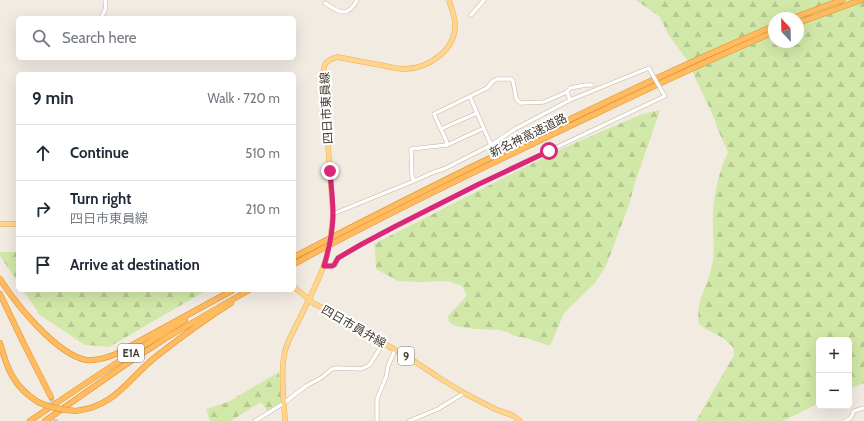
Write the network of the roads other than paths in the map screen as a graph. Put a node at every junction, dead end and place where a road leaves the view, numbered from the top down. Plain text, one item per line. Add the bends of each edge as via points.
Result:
1 (105, 0) edge
2 (357, 0) edge
3 (449, 0) edge
4 (484, 0) edge
5 (842, 0) edge
6 (861, 0) edge
7 (325, 3) dead end
8 (804, 14) edge
9 (471, 15) dead end
10 (103, 16) edge
11 (804, 21) edge
12 (768, 28) edge
13 (768, 35) edge
14 (592, 85) dead end
15 (567, 92) junction
16 (470, 97) junction
17 (570, 100) junction
18 (477, 113) junction
19 (484, 128) junction
20 (441, 129) junction
21 (447, 145) junction
22 (491, 145) junction
23 (414, 181) junction
24 (333, 214) junction
25 (0, 224) edge
26 (16, 224) edge
27 (296, 256) edge
28 (296, 263) edge
29 (324, 266) junction
30 (0, 279) edge
31 (296, 289) edge
32 (230, 292) edge
33 (231, 292) edge
34 (245, 292) edge
35 (249, 292) edge
36 (0, 294) edge
37 (309, 299) junction
38 (0, 343) edge
39 (382, 343) junction
40 (396, 350) junction
41 (464, 393) junction
42 (51, 397) tunnel mouth
43 (284, 403) junction
44 (864, 408) edge
45 (30, 421) edge
46 (45, 421) edge
47 (255, 421) edge
48 (285, 421) edge
49 (377, 421) edge
50 (409, 421) edge
51 (520, 421) edge
52 (845, 421) edge

1 - 10 street via 106,8
2 - 7 street via 354,7 347,12 334,10
3 - 24 main road, 四日市東員線 via 454,16 454,35 447,48 432,62 405,69 338,57 324,66
4 - 9 street
5 - 8 highway
6 - 11 highway
12 - 27 highway, 新名神高速道路 via 566,121
13 - 28 highway, 新名神高速道路 via 681,73 500,160
14 - 15 street via 570,88
15 - 16 street via 544,102 521,103 516,98 513,81 497,79
15 - 17 street
16 - 18 street
16 - 20 street via 434,114
17 - 22 street via 515,129
17 - 29 street, bridge via 649,68 665,96 463,192 362,244 338,258 334,265
18 - 19 street
18 - 20 street
19 - 21 street
19 - 22 street
20 - 21 street
21 - 23 street via 411,149
22 - 23 street
23 - 24 street
24 - 29 main road, 四日市東員線, bridge
25 - 26 main road
29 - 37 main road, 四日市東員線
30 - 32 highway via 17,303 46,335 68,352 87,360 116,354
31 - 37 main road, 四日市員弁線 / 9
33 - 45 highway, E1A via 162,333
34 - 46 highway, E1A via 160,342
35 - 38 highway, bridge via 158,354 114,396 100,405 84,410 52,408 30,397 14,379
36 - 42 highway
37 - 39 main road, 四日市員弁線 / 9
37 - 43 main road, 四日市東員線 via 286,350 283,370
39 - 40 main road, 四日市員弁線 / 9
39 - 43 street via 368,366 336,368
40 - 41 main road, 四日市員弁線 / 9
40 - 49 street via 377,399
41 - 50 street via 438,409
41 - 51 main road, 四日市員弁線 / 9
43 - 47 street
43 - 48 main road, 四日市東員線
44 - 52 street via 854,410 852,417

